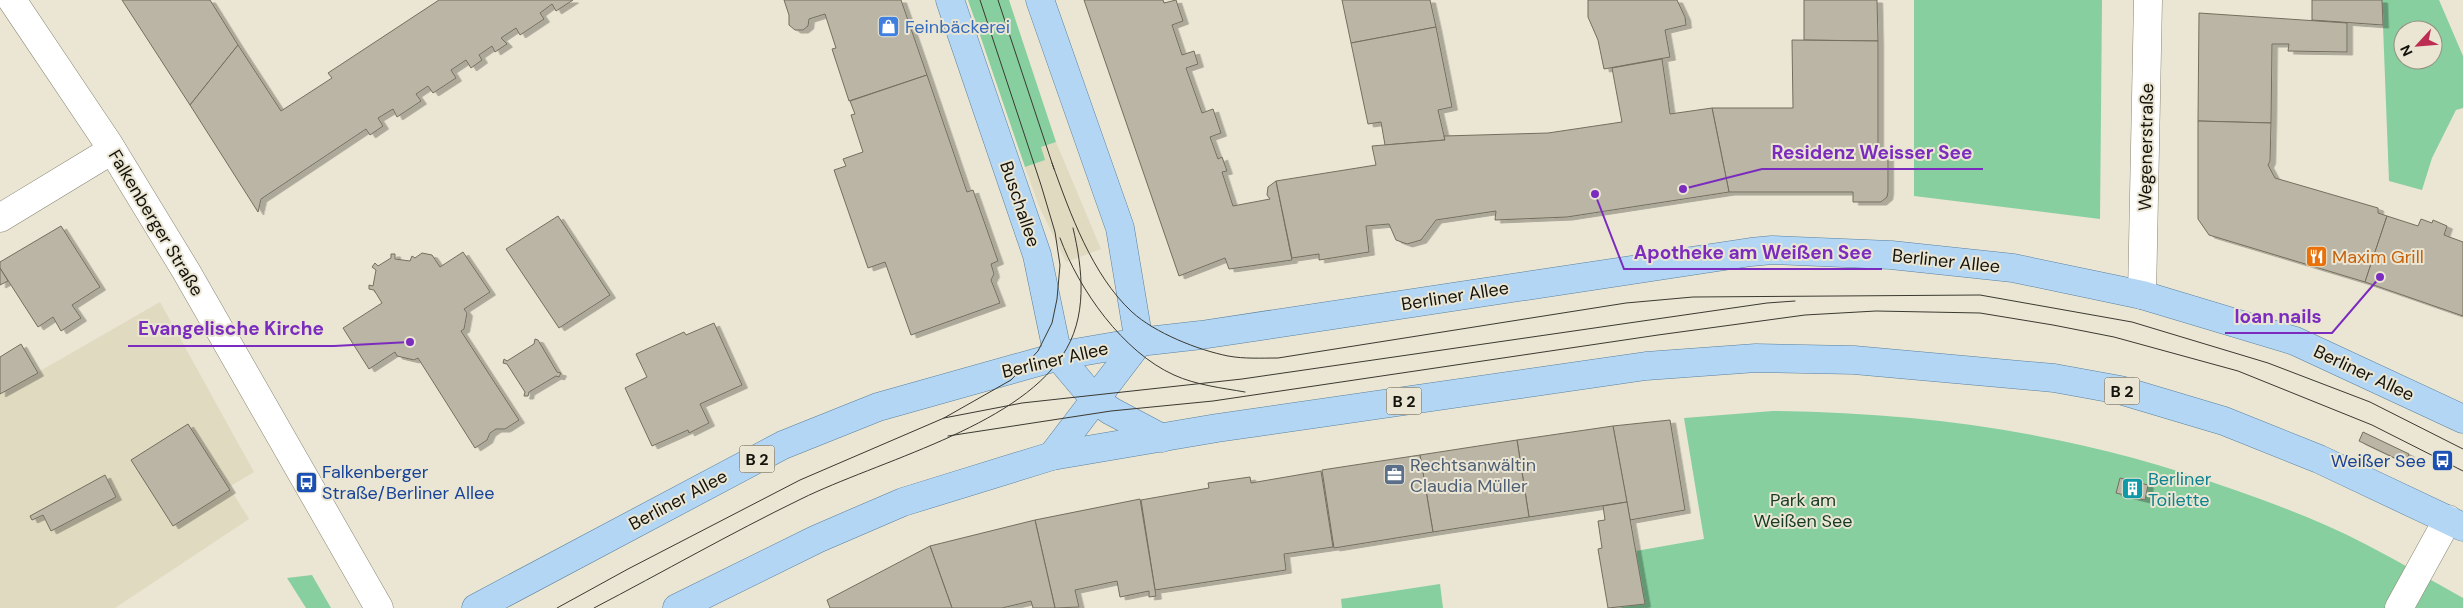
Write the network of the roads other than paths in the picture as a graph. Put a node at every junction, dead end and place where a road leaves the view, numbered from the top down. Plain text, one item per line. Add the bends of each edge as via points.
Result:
1 (12, 0) edge
2 (950, 0) edge
3 (1040, 0) edge
4 (2148, 0) edge
5 (112, 150) junction
6 (0, 218) edge
7 (2142, 295) junction
8 (1139, 342) junction
9 (1058, 356) junction
10 (1095, 400) junction
11 (2463, 419) edge
12 (1162, 438) junction
13 (1052, 456) junction
14 (2455, 523) edge
15 (379, 608) edge
16 (476, 608) edge
17 (677, 608) edge
18 (2399, 608) edge

1 - 5 street, Falkenberger Straße
2 - 9 main road, Buschallee via 1037,256
3 - 8 main road via 1120,228
4 - 7 street, Wegenerstraße
5 - 6 street
5 - 15 street, Falkenberger Straße via 186,271
7 - 8 main road, Berliner Allee / B 2 via 2013,268 1891,255 1772,250
7 - 11 main road, Berliner Allee / B 2 via 2294,340
8 - 9 main road, Berliner Allee / B 2
8 - 10 main road
9 - 10 main road, Buschallee
9 - 16 main road, Berliner Allee / B 2 via 878,407 790,442
10 - 12 main road, Buschallee via 1110,412
10 - 13 main road
12 - 13 main road, B 2
12 - 14 main road, B 2 via 1646,366 1756,358 1854,360 2054,378 2120,390 2241,428 2319,459
13 - 17 main road, B 2 via 903,502
14 - 18 street

